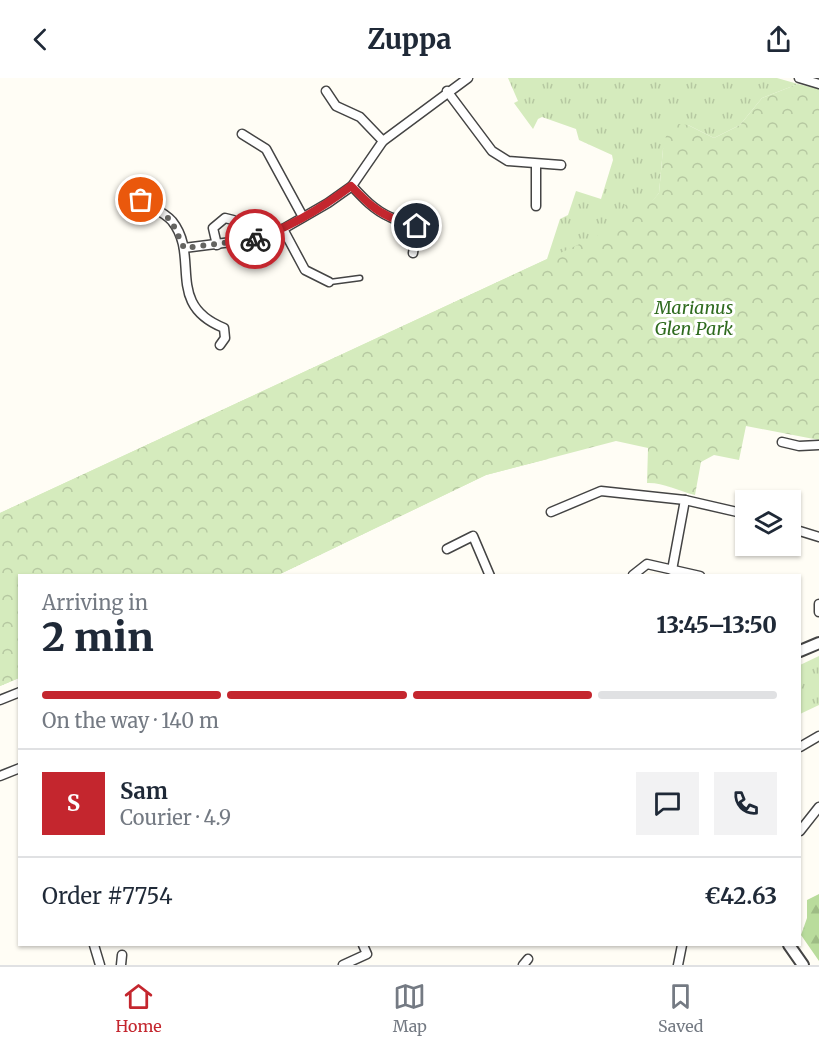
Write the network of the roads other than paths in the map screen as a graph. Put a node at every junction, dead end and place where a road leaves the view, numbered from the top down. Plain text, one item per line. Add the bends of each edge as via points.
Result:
1 (468, 78) edge
2 (799, 78) edge
3 (819, 84) edge
4 (326, 91) dead end
5 (447, 91) junction
6 (243, 134) dead end
7 (383, 141) junction
8 (536, 165) junction
9 (561, 165) dead end
10 (351, 186) junction
11 (141, 200) dead end
12 (536, 206) dead end
13 (303, 217) junction
14 (283, 229) junction
15 (255, 239) junction
16 (217, 245) junction
17 (184, 248) junction
18 (413, 253) dead end
19 (360, 278) dead end
20 (329, 282) joint
21 (220, 345) dead end
22 (782, 442) dead end
23 (819, 446) edge
24 (685, 500) junction
25 (735, 511) edge
26 (551, 512) dead end
27 (801, 531) edge
28 (819, 537) edge
29 (447, 549) dead end
30 (672, 570) junction
31 (489, 574) edge
32 (633, 574) dead end
33 (691, 574) edge
34 (819, 604) edge
35 (819, 612) edge
36 (819, 643) edge
37 (801, 651) edge
38 (18, 693) edge
39 (0, 700) edge
40 (819, 736) edge
41 (801, 746) edge
42 (18, 769) edge
43 (0, 776) edge
44 (819, 807) edge
45 (801, 830) edge
46 (94, 946) edge
47 (363, 946) edge
48 (682, 946) edge
49 (790, 946) edge
50 (122, 955) dead end
51 (100, 965) edge
52 (121, 965) edge
53 (344, 965) edge
54 (678, 965) edge
55 (803, 965) edge

1 - 5 street
2 - 3 street
4 - 7 street via 336,106 360,117
5 - 7 street
5 - 8 street via 492,151 508,161
6 - 13 street via 266,149
7 - 10 street
8 - 9 street
8 - 12 street
10 - 13 street
10 - 18 street via 372,208 417,226
11 - 17 street via 171,220
13 - 14 street
14 - 15 street
14 - 20 street via 305,270
15 - 16 street
15 - 16 street via 225,218 213,228
16 - 17 street
17 - 21 street via 189,294 200,313 224,328 225,338
19 - 20 lane
22 - 23 street
24 - 25 street
24 - 26 street via 601,491
24 - 30 street
27 - 28 street
29 - 31 street via 473,536
30 - 32 street via 647,564
30 - 33 street
34 - 35 street
36 - 37 street
38 - 39 street
40 - 41 street
42 - 43 street
44 - 45 street
46 - 51 street
47 - 53 street via 367,954
48 - 54 street
49 - 55 street
50 - 52 street

